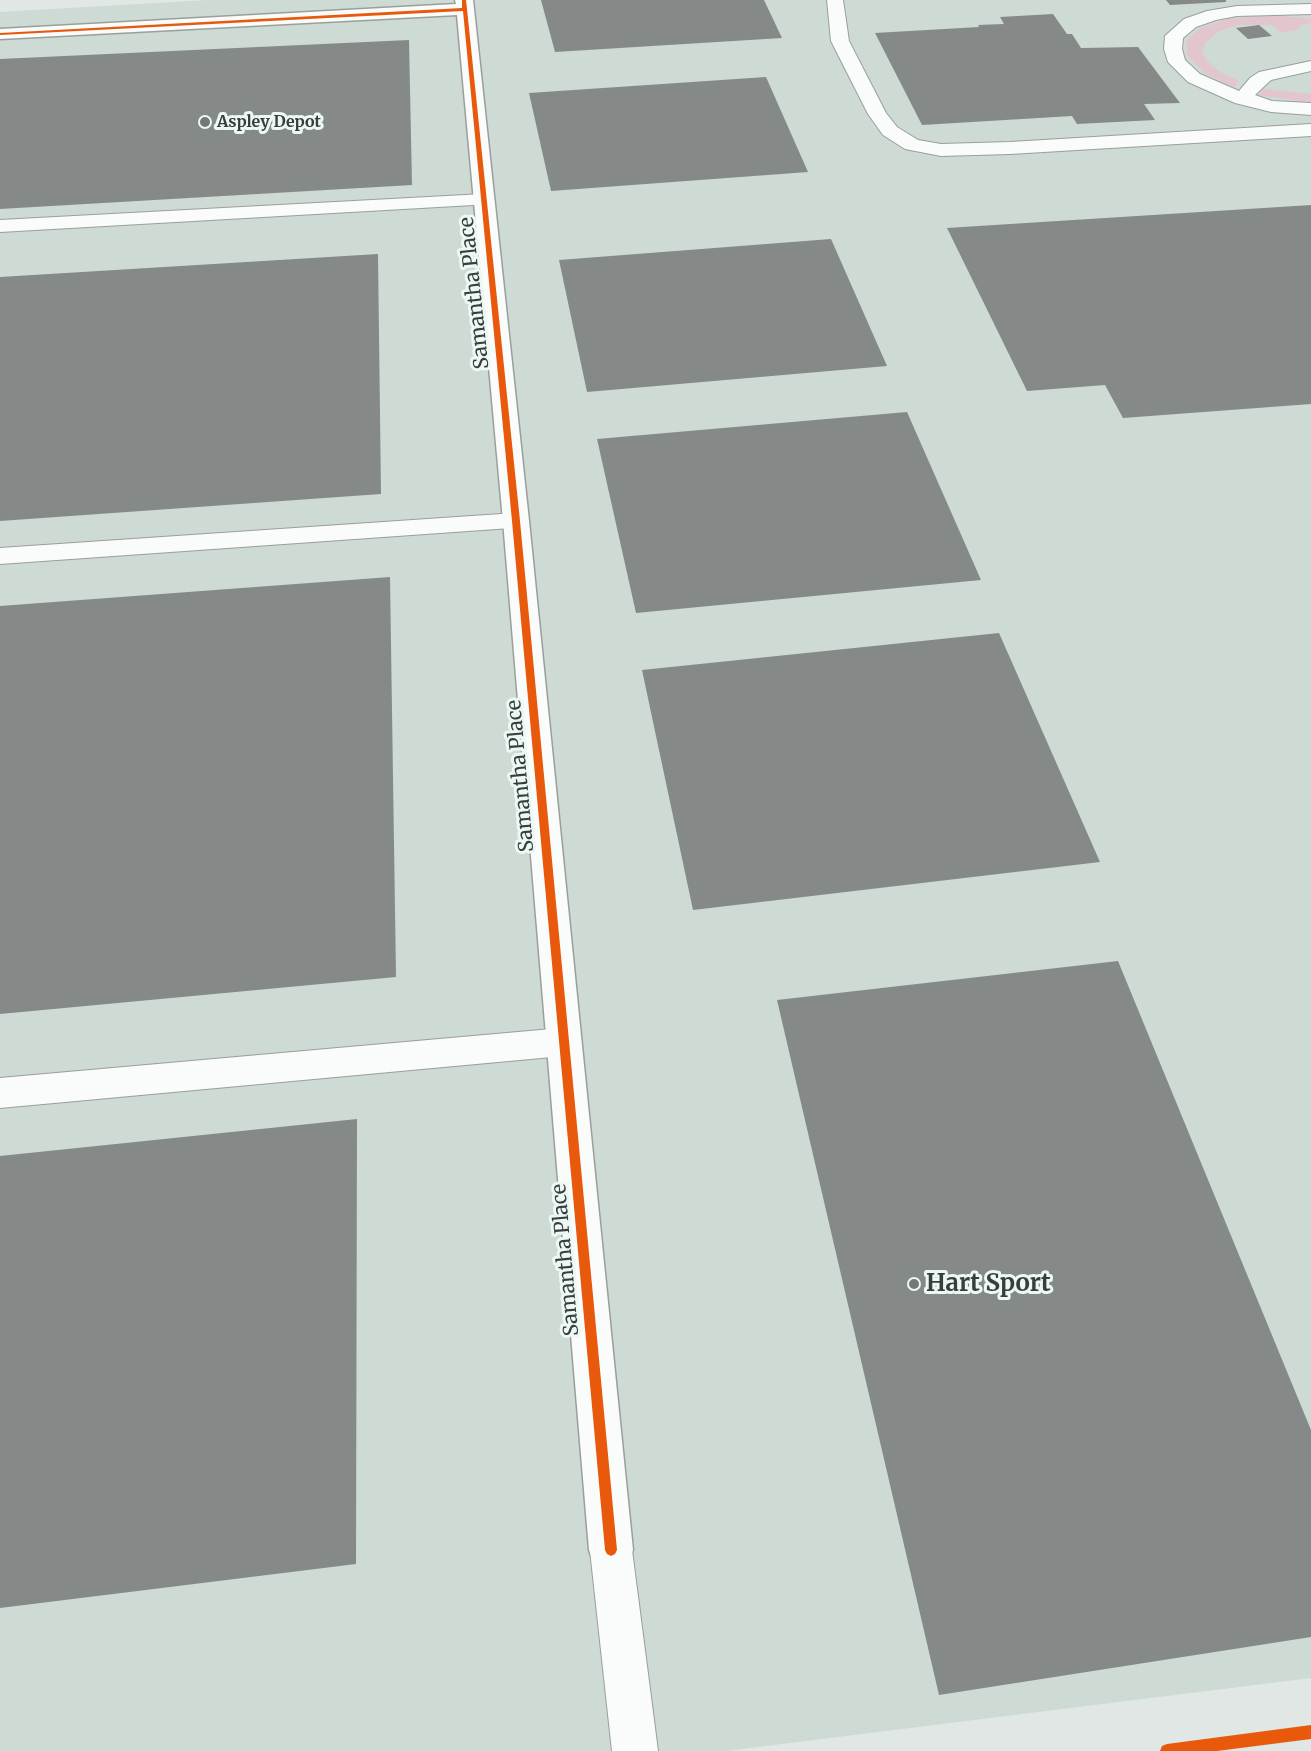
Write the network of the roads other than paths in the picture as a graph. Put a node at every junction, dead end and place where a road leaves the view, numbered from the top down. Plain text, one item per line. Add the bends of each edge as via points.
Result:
1 (835, 0) edge
2 (465, 5) edge
3 (1311, 11) edge
4 (0, 34) edge
5 (1311, 66) edge
6 (1242, 99) junction
7 (1311, 109) edge
8 (1311, 130) edge
9 (484, 200) junction
10 (0, 226) edge
11 (516, 521) junction
12 (0, 556) edge
13 (564, 1042) junction
14 (0, 1093) edge
15 (611, 1550) joint
16 (635, 1751) edge

1 - 8 lane via 840,41 877,114 890,131 912,145 941,150 975,149
2 - 4 street
2 - 9 street, Samantha Place
3 - 6 lane via 1213,15 1190,23 1174,36 1177,62 1194,78
5 - 6 lane via 1264,76
6 - 7 lane
9 - 10 lane
9 - 11 street, Samantha Place
11 - 12 lane
11 - 13 street, Samantha Place
13 - 14 lane
13 - 15 street, Samantha Place
15 - 16 lane, Samantha Place

